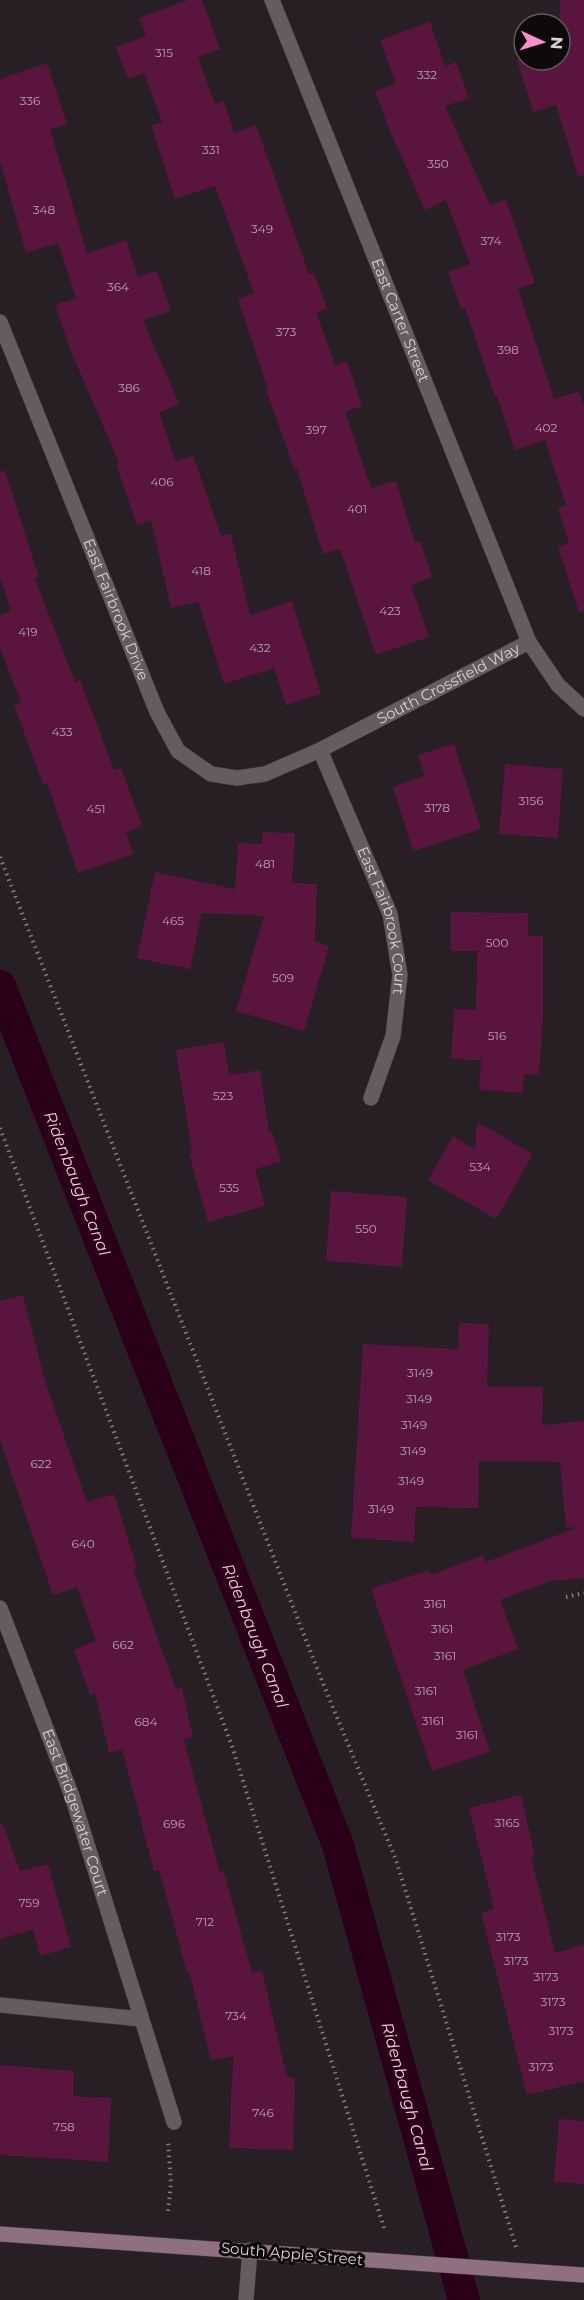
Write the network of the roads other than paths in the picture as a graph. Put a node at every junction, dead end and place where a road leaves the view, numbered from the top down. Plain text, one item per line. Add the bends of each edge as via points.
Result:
1 (272, 0) edge
2 (0, 322) edge
3 (529, 642) junction
4 (584, 709) edge
5 (321, 750) junction
6 (371, 1098) dead end
7 (0, 1608) edge
8 (0, 2005) edge
9 (141, 2019) junction
10 (171, 2129) road end
11 (0, 2234) edge
12 (250, 2250) junction
13 (584, 2276) edge
14 (246, 2300) edge

1 - 3 street, East Carter Street
2 - 5 street, East Fairbrook Drive via 157,712 178,752 211,774 237,778 265,774
3 - 4 street, South Crossfield Way via 558,685
3 - 5 street, South Crossfield Way
5 - 6 street, East Fairbrook Court via 390,914 400,975 393,1036
7 - 9 street, East Bridgewater Court via 72,1796
8 - 9 street
9 - 10 street, East Bridgewater Court
11 - 12 main road, South Apple Street
12 - 13 main road, South Apple Street
12 - 14 street

